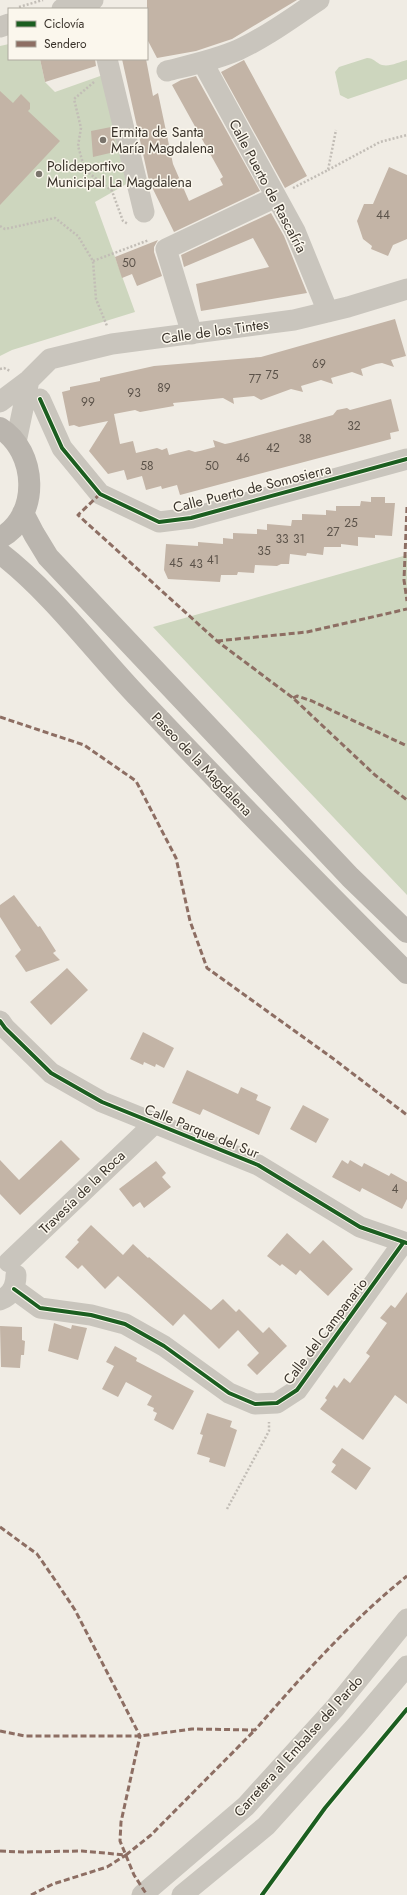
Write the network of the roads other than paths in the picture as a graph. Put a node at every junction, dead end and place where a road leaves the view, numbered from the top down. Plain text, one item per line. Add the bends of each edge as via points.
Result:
1 (92, 0) edge
2 (319, 0) edge
3 (65, 8) edge
4 (203, 63) junction
5 (108, 64) edge
6 (167, 70) dead end
7 (276, 197) junction
8 (136, 219) road end
9 (407, 289) edge
10 (328, 312) junction
11 (192, 334) junction
12 (29, 380) junction
13 (40, 399) dead end
14 (0, 402) edge
15 (8, 435) edge
16 (407, 459) edge
17 (23, 512) junction
18 (0, 538) edge
19 (0, 553) edge
20 (407, 932) edge
21 (407, 973) edge
22 (0, 1021) edge
23 (155, 1123) junction
24 (405, 1243) edge
25 (5, 1259) edge
26 (7, 1294) edge
27 (407, 1619) edge
28 (407, 1666) edge
29 (142, 1895) edge
30 (182, 1895) edge

1 - 3 street
2 - 4 street via 238,50
4 - 6 street
4 - 7 street, Calle Puerto de Rascafría
5 - 8 street
7 - 10 street, Calle Puerto de Rascafría via 295,231
7 - 11 street via 166,249
9 - 10 street, Calle de los Tintes
10 - 11 street, Calle de los Tintes via 294,320
11 - 12 street, Calle de los Tintes via 112,344 50,359
12 - 14 street, Calle de los Tintes
12 - 15 street
13 - 16 street, Calle Puerto de Somosierra via 62,448 100,494 159,522 191,518
15 - 17 main road via 25,458 30,476 29,495
17 - 18 main road via 14,526
17 - 20 main road, Paseo de la Magdalena via 48,557 350,877
19 - 21 main road, Paseo de la Magdalena via 26,574 144,704
22 - 23 street, Calle Parque del Sur via 51,1072 102,1102
23 - 24 street, Calle Parque del Sur via 258,1165 360,1227
23 - 25 street, Travesía de la Roca
24 - 26 street, Calle del Campanario via 297,1390 277,1403 255,1404 229,1393 164,1346 125,1324 91,1315 40,1308
25 - 26 street via 16,1275
27 - 29 street, Carretera al Embalse del Pardo via 335,1708 246,1806
28 - 30 street, Carretera al Embalse del Pardo via 266,1826

